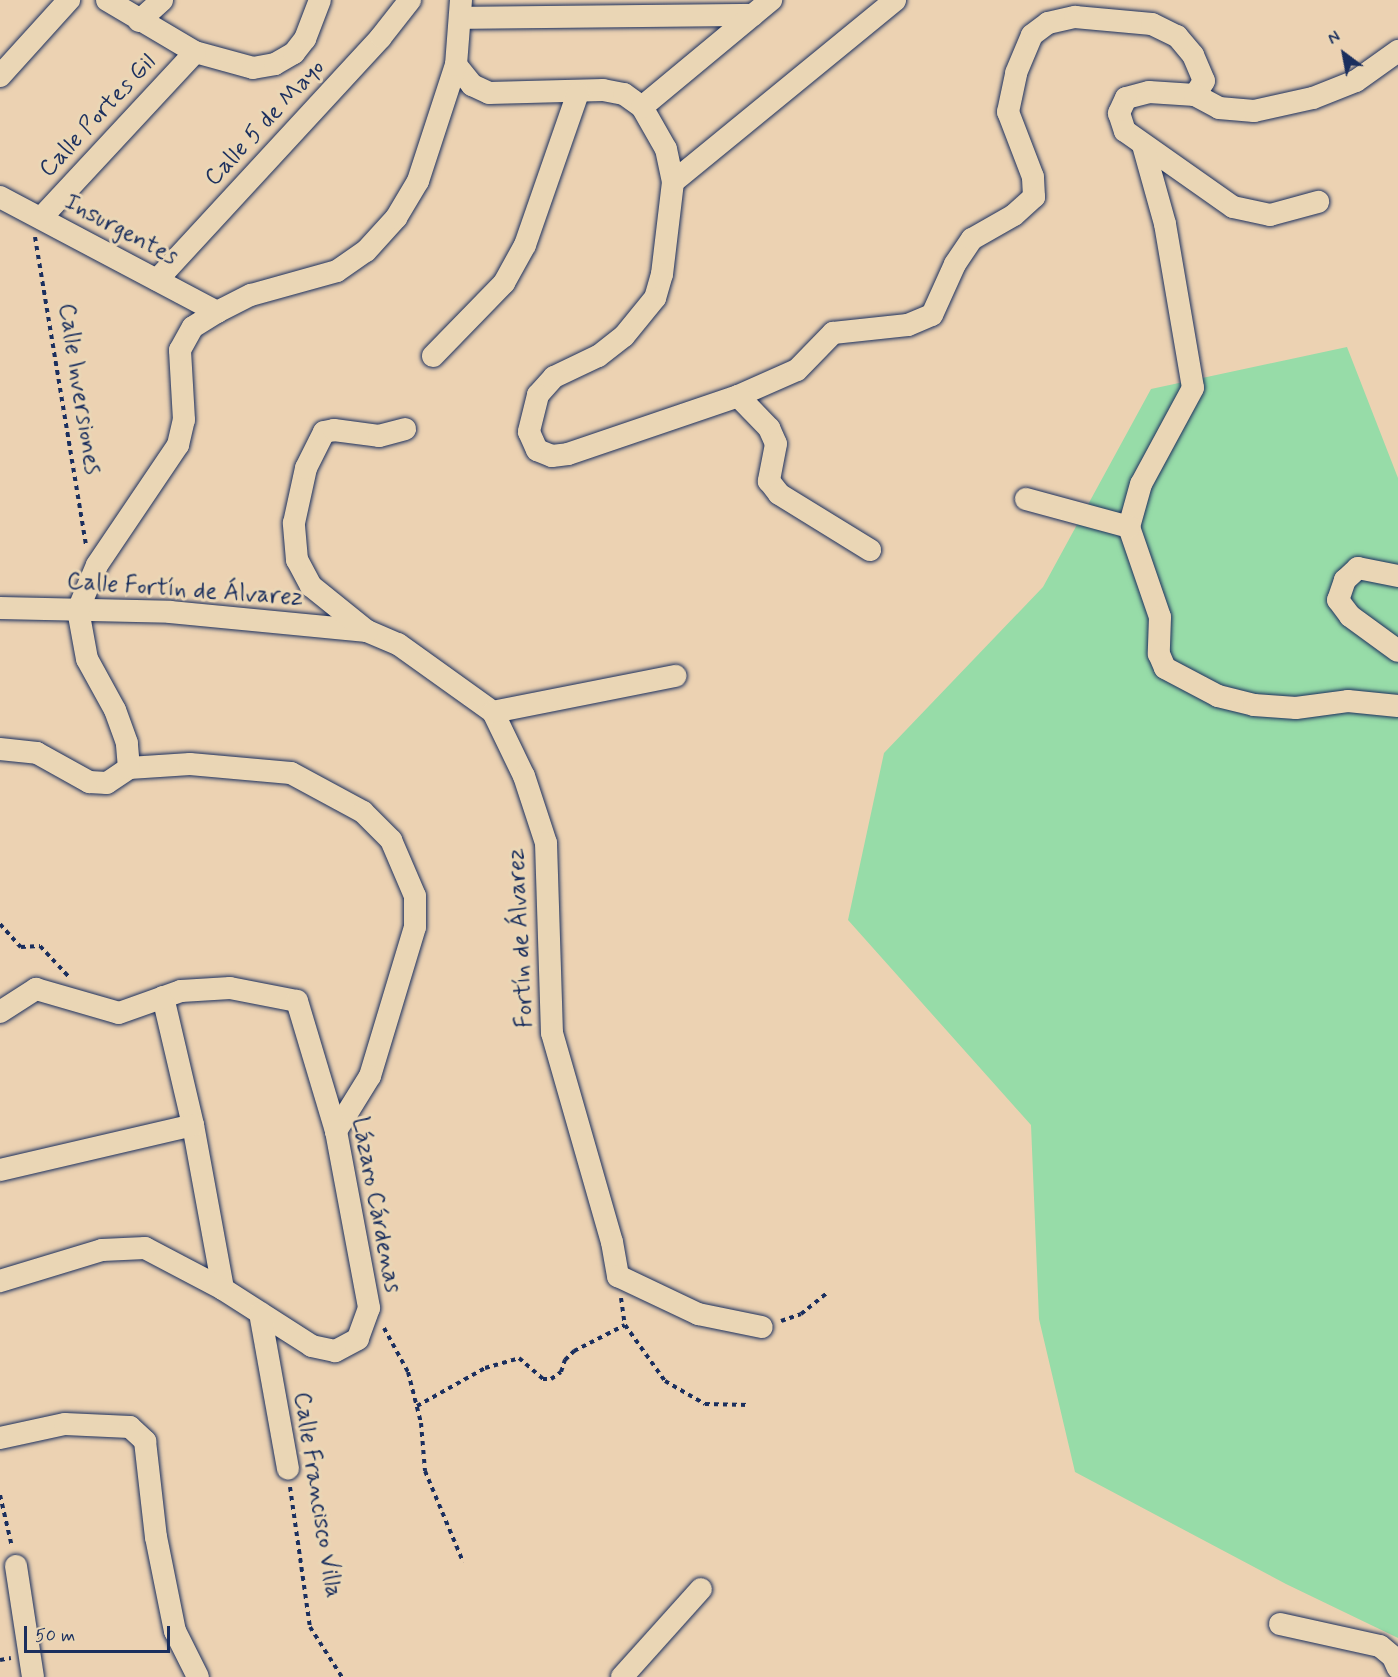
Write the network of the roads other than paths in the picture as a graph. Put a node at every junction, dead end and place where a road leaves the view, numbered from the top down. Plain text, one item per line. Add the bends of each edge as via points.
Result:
1 (69, 0) edge
2 (107, 0) edge
3 (162, 0) edge
4 (320, 0) edge
5 (410, 0) edge
6 (771, 0) edge
7 (895, 0) edge
8 (460, 9) edge
9 (753, 15) junction
10 (139, 21) junction
11 (1398, 51) edge
12 (195, 52) junction
13 (456, 65) junction
14 (0, 76) edge
15 (578, 93) junction
16 (1194, 94) junction
17 (642, 107) junction
18 (1143, 145) junction
19 (673, 182) junction
20 (0, 197) edge
21 (1318, 202) dead end
22 (41, 218) junction
23 (157, 280) junction
24 (217, 312) junction
25 (433, 356) dead end
26 (738, 396) junction
27 (405, 429) dead end
28 (1026, 499) dead end
29 (1129, 527) junction
30 (870, 550) dead end
31 (1398, 576) edge
32 (0, 608) edge
33 (78, 610) junction
34 (367, 631) junction
35 (1398, 651) edge
36 (675, 676) dead end
37 (1398, 706) edge
38 (493, 712) junction
39 (0, 749) edge
40 (129, 768) junction
41 (163, 997) junction
42 (0, 1012) edge
43 (193, 1125) junction
44 (336, 1131) junction
45 (0, 1170) edge
46 (0, 1281) edge
47 (223, 1289) junction
48 (260, 1313) junction
49 (762, 1327) road end
50 (0, 1438) edge
51 (288, 1469) road end
52 (16, 1566) road end
53 (701, 1589) dead end
54 (1280, 1624) dead end
55 (1398, 1668) edge
56 (33, 1677) edge
57 (198, 1677) edge
58 (622, 1677) edge

1 - 14 street
2 - 10 street
3 - 10 street
4 - 12 street via 305,39 294,53 275,64 253,68
5 - 23 street, Calle 5 de Mayo via 381,37
6 - 9 street
7 - 19 street
8 - 9 street
8 - 13 street
9 - 17 street
10 - 12 street
11 - 16 street via 1356,81 1313,98 1254,111 1219,108
12 - 22 street, Calle Portes Gil
13 - 15 street via 472,85 489,93
13 - 24 street via 418,181 396,218 366,251 337,271 251,295
15 - 17 street via 624,93
15 - 25 street via 525,245 504,283
16 - 18 street via 1149,92 1126,98 1119,113 1125,130
16 - 26 street via 1204,81 1193,55 1177,36 1152,24 1075,17 1048,22 1032,35 1016,73 1008,112 1027,158 1034,196 1014,215 972,239 955,264 933,315 908,325 833,333 796,370
17 - 19 street via 666,149
18 - 21 street via 1233,207 1270,215
18 - 29 street via 1165,224 1192,388 1142,484
19 - 26 street via 662,274 655,298 624,336 598,356 554,377 538,395 529,432 537,450 552,456 568,454
20 - 22 street, Insurgentes
22 - 23 street, Insurgentes
23 - 24 street, Insurgentes
24 - 33 street via 193,327 180,350 184,420 178,445 97,566
26 - 30 street via 769,428 776,444 769,481 779,494
27 - 34 street via 379,436 324,432 306,468 294,523 297,560 311,586
28 - 29 street
29 - 37 street via 1160,617 1160,654 1165,668 1218,696 1254,705 1296,708 1348,702
31 - 35 street via 1358,568 1345,580 1338,600 1350,616
32 - 33 street, Calle Fortín de Álvarez
33 - 34 street, Calle Fortín de Álvarez via 170,612
33 - 40 street via 87,659 128,743
34 - 38 street, Fortín de Álvarez via 398,644
36 - 38 street
38 - 49 street, Fortín de Álvarez via 524,776 546,843 552,1033 612,1242 618,1276 698,1314
39 - 40 street via 37,753 89,782 106,783
40 - 44 street via 190,764 291,773 363,812 391,840 415,896 415,927 370,1076
41 - 42 street via 119,1013 36,989
41 - 43 street
41 - 44 street, Lázaro Cárdenas via 181,991 230,988 297,1001
43 - 45 street
43 - 47 street
44 - 48 street, Lázaro Cárdenas via 369,1308 357,1339 334,1351 312,1346
46 - 47 street, Lázaro Cárdenas via 102,1250 145,1248
47 - 48 street, Lázaro Cárdenas
48 - 51 street, Calle Francisco Villa
50 - 57 street via 65,1424 130,1427 145,1441 156,1537 175,1631
52 - 56 street
53 - 58 street
54 - 55 street via 1380,1647 1394,1657

